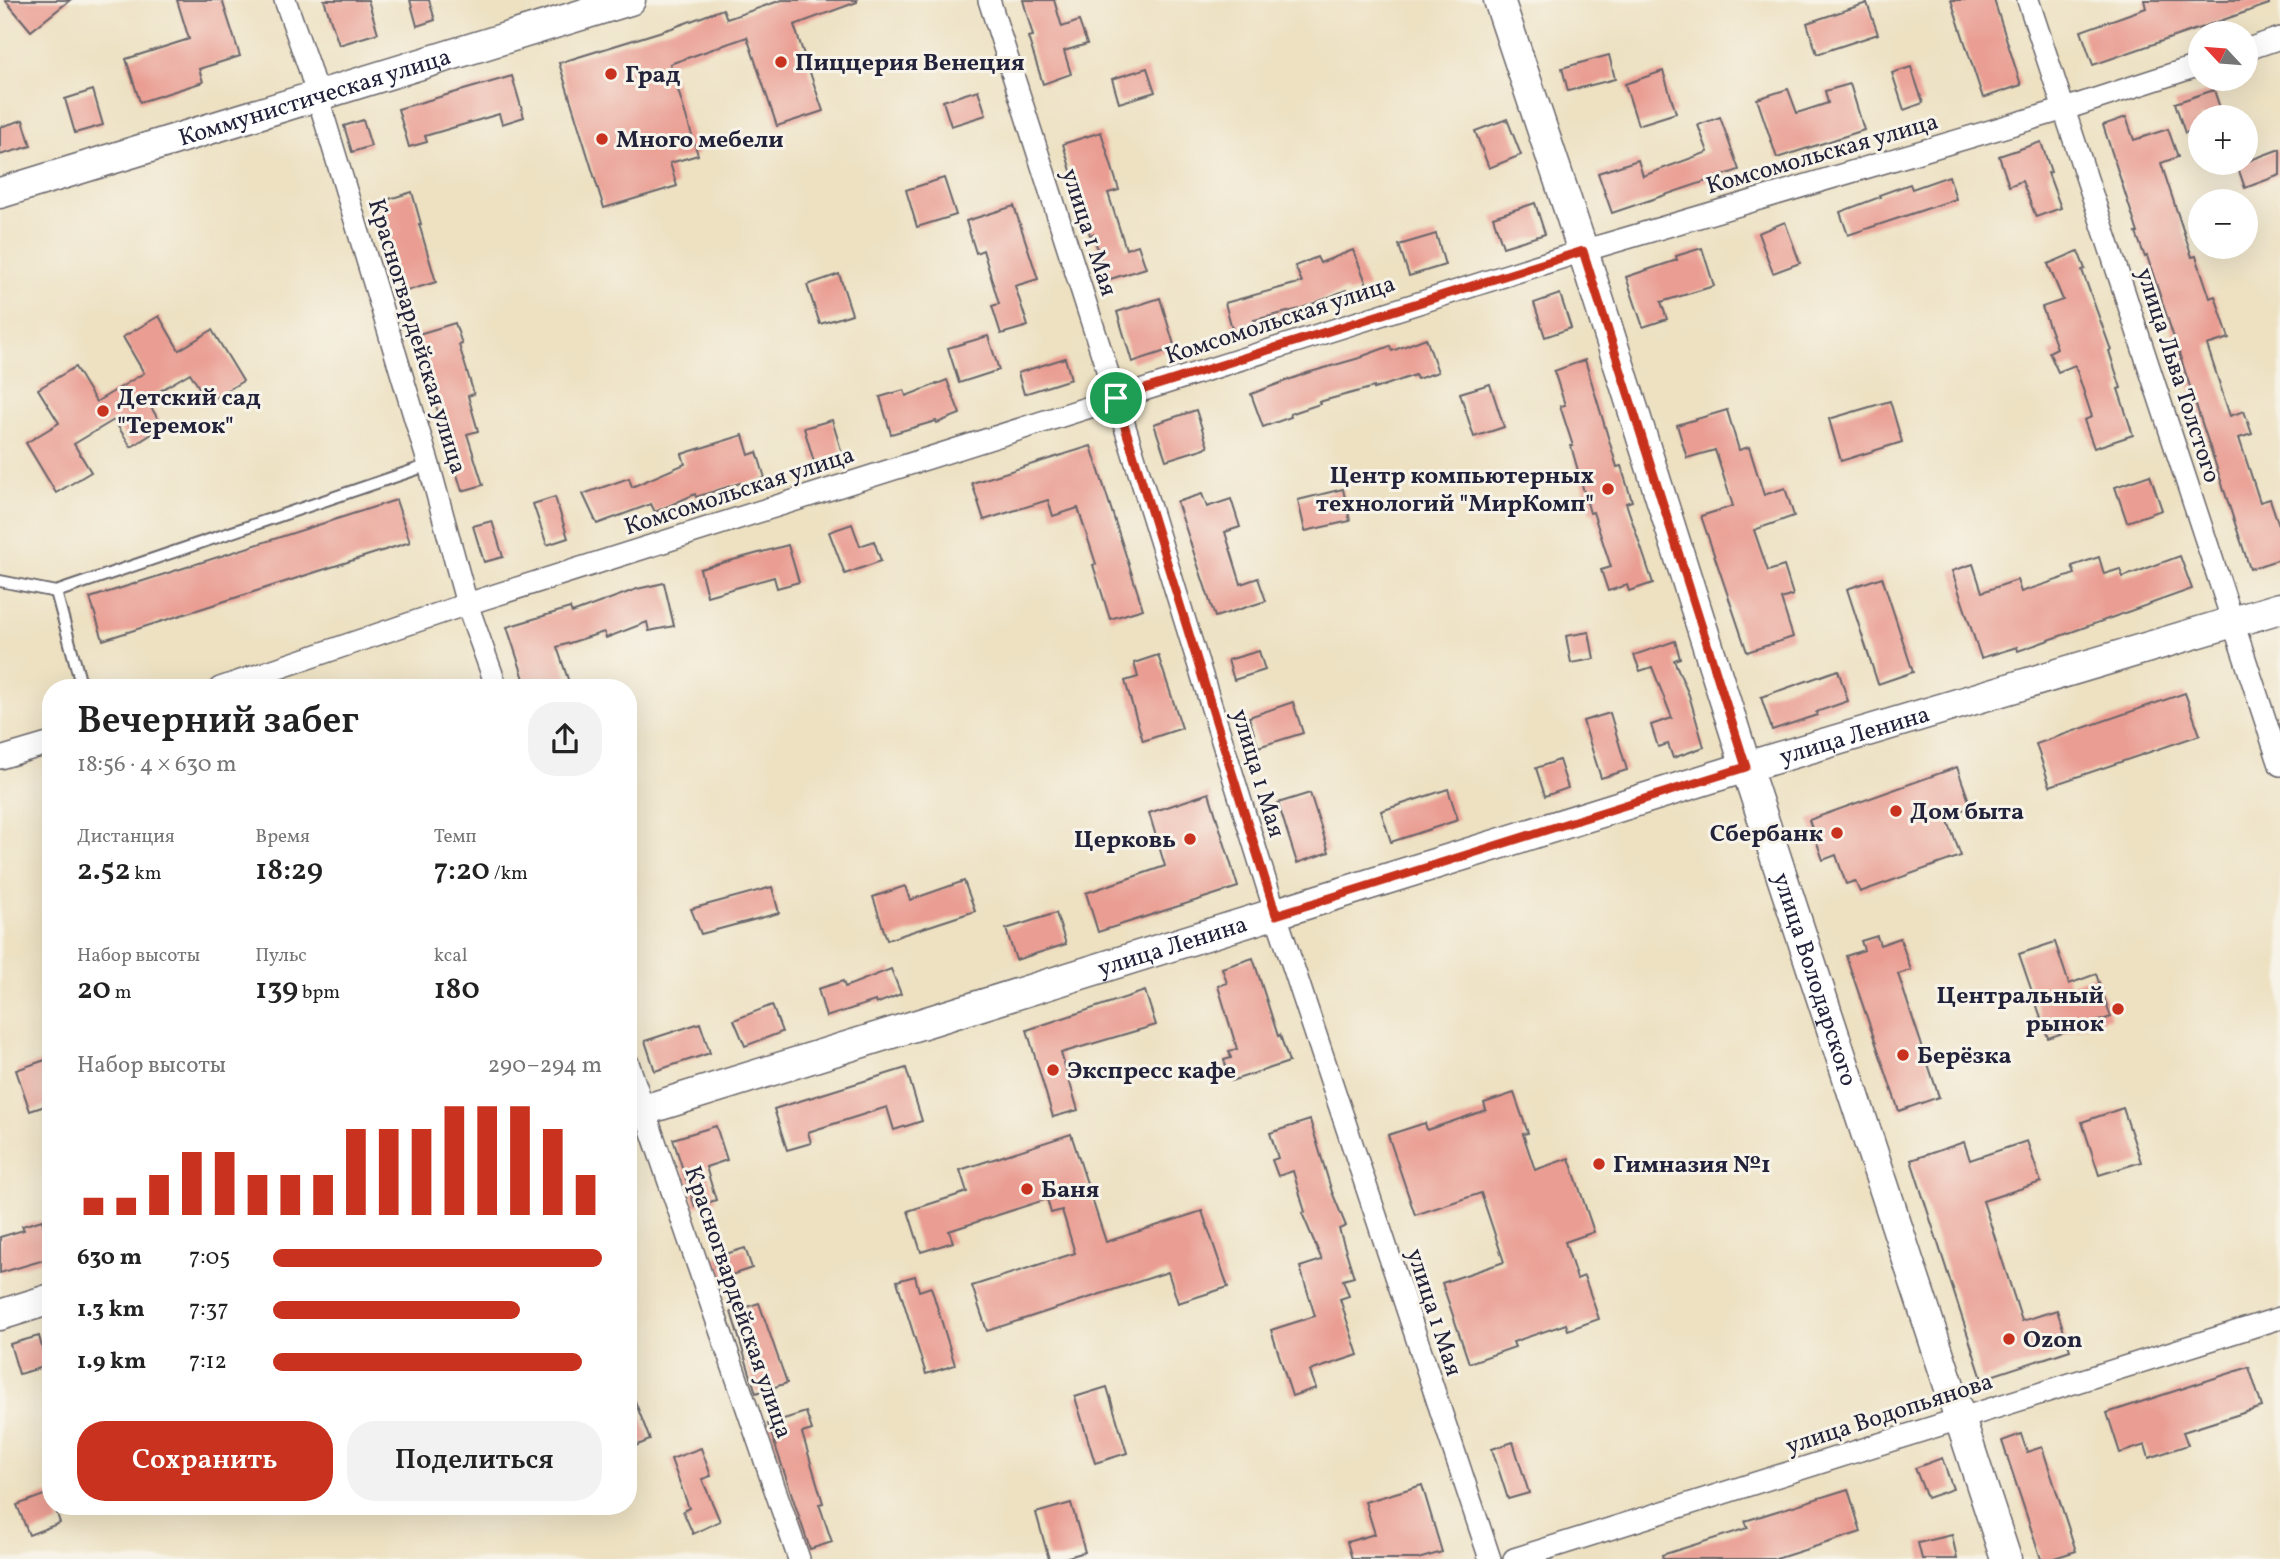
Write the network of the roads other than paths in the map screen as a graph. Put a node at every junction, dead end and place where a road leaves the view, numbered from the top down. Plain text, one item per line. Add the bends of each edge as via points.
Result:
1 (285, 0) edge
2 (631, 0) edge
3 (989, 0) edge
4 (1499, 0) edge
5 (2028, 0) edge
6 (2280, 38) edge
7 (2258, 46) edge
8 (2188, 69) edge
9 (318, 97) junction
10 (2065, 109) junction
11 (0, 193) edge
12 (1583, 251) junction
13 (1116, 398) junction
14 (429, 465) junction
15 (0, 581) edge
16 (56, 592) junction
17 (467, 604) junction
18 (2280, 608) edge
19 (2233, 623) junction
20 (80, 679) edge
21 (246, 679) edge
22 (494, 679) edge
23 (42, 746) edge
24 (0, 758) edge
25 (2280, 765) edge
26 (1746, 767) junction
27 (1276, 915) junction
28 (637, 1113) edge
29 (637, 1116) edge
30 (42, 1302) edge
31 (0, 1315) edge
32 (2280, 1318) edge
33 (1961, 1418) junction
34 (799, 1559) edge
35 (1490, 1559) edge
36 (1514, 1559) edge
37 (2006, 1559) edge

1 - 9 street, Красногвардейская улица
2 - 9 street, Коммунистическая улица
3 - 13 street, улица 1 Мая
4 - 12 street, улица Володарского
5 - 10 street, улица Льва Толстого
6 - 7 street
8 - 10 street, Комсомольская улица
9 - 11 street, Коммунистическая улица
9 - 14 street, Красногвардейская улица
10 - 12 street, Комсомольская улица
10 - 19 street, улица Льва Толстого
12 - 13 street, Комсомольская улица
12 - 26 street, улица Володарского
13 - 17 street, Комсомольская улица
13 - 27 street, улица 1 Мая
14 - 16 lane
14 - 17 street, Красногвардейская улица
15 - 16 lane
16 - 20 lane
17 - 21 street, Комсомольская улица
17 - 22 street, Красногвардейская улица
18 - 19 street, улица Ленина
19 - 25 street, улица Льва Толстого
19 - 26 street, улица Ленина
23 - 24 street
26 - 27 street, улица Ленина
26 - 33 street, улица Володарского
27 - 28 street, улица Ленина
27 - 35 street, улица 1 Мая
29 - 34 street, Красногвардейская улица
30 - 31 street
32 - 33 street, улица Водопьянова
33 - 36 street, улица Водопьянова
33 - 37 street, улица Володарского

